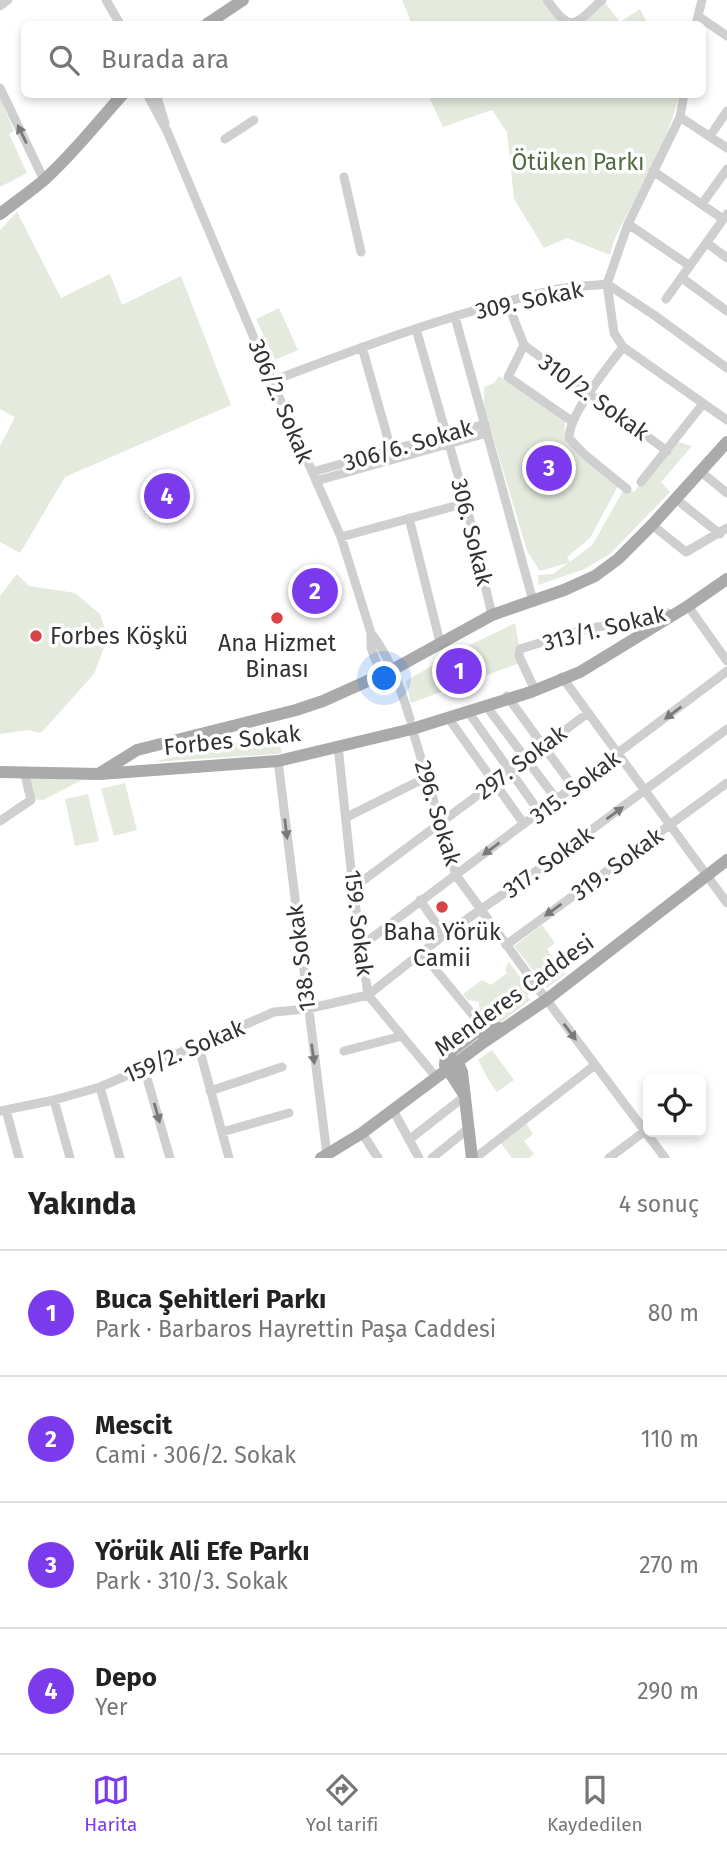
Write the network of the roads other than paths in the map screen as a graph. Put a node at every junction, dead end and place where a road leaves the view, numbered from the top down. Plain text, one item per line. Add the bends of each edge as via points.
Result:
1 (8, 0) edge
2 (106, 0) edge
3 (243, 0) edge
4 (547, 0) edge
5 (601, 0) edge
6 (702, 0) edge
7 (0, 6) edge
8 (697, 20) edge
9 (116, 21) edge
10 (212, 21) edge
11 (563, 21) edge
12 (579, 21) edge
13 (706, 25) edge
14 (727, 36) edge
15 (0, 88) edge
16 (120, 98) edge
17 (127, 98) edge
18 (149, 98) edge
19 (157, 98) edge
20 (683, 98) edge
21 (727, 111) edge
22 (680, 117) junction
23 (254, 120) dead end
24 (167, 131) junction
25 (709, 136) junction
26 (85, 138) junction
27 (225, 139) dead end
28 (727, 148) edge
29 (727, 169) edge
30 (653, 172) junction
31 (344, 177) dead end
32 (44, 180) junction
33 (702, 204) junction
34 (0, 214) edge
35 (725, 216) edge
36 (628, 224) junction
37 (707, 243) junction
38 (361, 252) dead end
39 (727, 258) edge
40 (690, 266) junction
41 (682, 278) junction
42 (607, 284) junction
43 (666, 299) dead end
44 (507, 302) junction
45 (727, 312) edge
46 (454, 317) junction
47 (416, 329) junction
48 (524, 345) junction
49 (362, 347) junction
50 (623, 347) junction
51 (727, 368) edge
52 (272, 381) junction
53 (589, 392) junction
54 (702, 405) junction
55 (727, 420) edge
56 (573, 422) junction
57 (486, 428) junction
58 (448, 438) junction
59 (727, 444) edge
60 (667, 451) junction
61 (392, 454) junction
62 (701, 472) junction
63 (314, 477) junction
64 (641, 482) dead end
65 (627, 489) dead end
66 (727, 493) edge
67 (676, 499) junction
68 (466, 503) junction
69 (409, 517) junction
70 (652, 525) junction
71 (724, 531) edge
72 (341, 537) junction
73 (725, 579) edge
74 (533, 601) junction
75 (688, 606) junction
76 (492, 615) junction
77 (439, 642) junction
78 (727, 661) edge
79 (727, 671) edge
80 (386, 673) junction
81 (562, 677) junction
82 (533, 686) junction
83 (508, 698) junction
84 (487, 707) junction
85 (469, 713) junction
86 (587, 713) junction
87 (449, 719) junction
88 (411, 724) junction
89 (727, 729) edge
90 (338, 746) junction
91 (542, 746) junction
92 (618, 755) junction
93 (525, 759) junction
94 (278, 761) junction
95 (24, 771) junction
96 (509, 771) junction
97 (0, 772) edge
98 (100, 774) junction
99 (427, 776) junction
100 (494, 782) junction
101 (727, 783) edge
102 (574, 788) junction
103 (645, 791) junction
104 (557, 800) junction
105 (540, 813) junction
106 (347, 817) junction
107 (0, 821) edge
108 (439, 823) junction
109 (524, 824) junction
110 (669, 825) junction
111 (727, 860) edge
112 (456, 875) junction
113 (707, 876) junction
114 (353, 888) junction
115 (420, 900) junction
116 (727, 903) edge
117 (481, 911) junction
118 (444, 935) junction
119 (506, 945) junction
120 (361, 946) junction
121 (422, 953) junction
122 (368, 995) junction
123 (546, 1000) junction
124 (307, 1009) junction
125 (503, 1028) junction
126 (486, 1031) junction
127 (402, 1036) junction
128 (198, 1044) junction
129 (344, 1051) dead end
130 (453, 1065) junction
131 (595, 1065) junction
132 (282, 1067) dead end
133 (144, 1068) junction
134 (436, 1077) junction
135 (100, 1087) junction
136 (210, 1091) junction
137 (465, 1096) junction
138 (54, 1100) junction
139 (3, 1110) edge
140 (393, 1110) junction
141 (289, 1113) dead end
142 (469, 1128) junction
143 (643, 1128) edge
144 (222, 1132) junction
145 (643, 1132) edge
146 (362, 1133) junction
147 (649, 1137) edge
148 (410, 1139) junction
149 (324, 1156) edge
150 (19, 1158) edge
151 (70, 1158) edge
152 (120, 1158) edge
153 (170, 1158) edge
154 (229, 1158) edge
155 (378, 1158) edge
156 (419, 1158) edge
157 (432, 1158) edge
158 (473, 1158) edge
159 (609, 1158) edge
160 (665, 1158) edge

1 - 7 street
2 - 9 street
3 - 10 main road
4 - 11 street
5 - 12 street
6 - 8 street
13 - 14 street
32 -> 15 street
16 - 26 main road
17 - 26 main road via 97,132
18 - 24 street
19 - 24 street
20 - 22 street, 309. Sokak
21 - 25 street
22 - 25 street
22 - 30 street, 309. Sokak
23 - 27 street
24 - 52 street, 306/2. Sokak
25 - 28 street
26 - 32 main road
29 - 33 street
30 - 33 street
30 - 36 street, 309. Sokak
31 - 38 street
32 - 34 main road
33 - 35 street
35 - 37 street
36 - 40 street
36 - 42 street, 309. Sokak
37 - 39 street
37 - 40 street
40 - 41 street
41 - 43 street
41 - 45 street
42 - 44 street, 309. Sokak via 556,289
42 - 50 street via 614,333
42 - 51 street
44 - 46 street, 309. Sokak
44 - 48 street, 310/2. Sokak
46 - 47 street, 309. Sokak
46 - 57 street
47 - 49 street, 309. Sokak
47 - 58 street, 306. Sokak
48 - 53 street, 310/2. Sokak
48 - 56 street via 508,377
49 - 52 street, 309. Sokak
49 - 61 street
50 - 53 street
50 - 54 street
52 - 63 street, 306/2. Sokak
53 - 56 street
53 - 60 street, 310/2. Sokak
54 - 55 street
54 - 60 street
56 - 65 street via 569,438
57 - 58 street, 306/6. Sokak
57 - 74 street
58 - 61 street, 306/6. Sokak
58 - 68 street, 306. Sokak
59 - 62 main road
60 - 64 street
61 - 63 street, 306/6. Sokak
62 - 66 street
62 - 67 main road
63 - 72 street, 306/2. Sokak
67 - 70 main road
67 - 71 street
68 - 69 street
68 - 76 street, 306. Sokak
69 - 72 street
69 - 77 street
70 - 71 street via 686,552
70 - 74 main road via 595,576
72 - 80 street, 306/2. Sokak
73 - 75 main road, Forbes Sokak
74 - 76 main road
75 - 78 street
75 - 81 main road, Forbes Sokak via 619,649
75 - 82 street, 313/1. Sokak via 520,649
76 - 77 main road
77 - 80 main road
79 -> 92 street, 315. Sokak
80 - 88 street, 296. Sokak
80 - 98 main road via 296,710 137,750
81 - 82 main road, Forbes Sokak
81 - 83 main road, Forbes Sokak
81 - 86 street
82 - 83 main road, Forbes Sokak
83 - 84 main road, Forbes Sokak
83 - 88 main road, Forbes Sokak
83 - 91 street
84 - 85 main road, Forbes Sokak
84 - 93 street
85 - 87 main road, Forbes Sokak
85 - 96 street
86 - 91 street, 297. Sokak
86 - 92 street
87 - 88 main road, Forbes Sokak
87 - 100 street
88 - 90 main road, Forbes Sokak
88 - 99 street, 296. Sokak
89 - 103 street, 317. Sokak
90 - 94 main road, Forbes Sokak
90 - 106 street, 159. Sokak
91 - 93 street, 297. Sokak
91 - 102 street
92 - 102 street, 315. Sokak
92 - 103 street
93 - 96 street, 297. Sokak
93 - 104 street
94 - 98 main road, Forbes Sokak
94 -> 124 street, 138. Sokak
95 - 97 main road, Forbes Sokak
95 - 98 main road, Forbes Sokak
95 - 107 street via 31,800
96 - 100 street, 297. Sokak
96 - 105 street
99 - 106 street
99 - 108 street, 296. Sokak
100 - 108 street, 297. Sokak
100 - 109 street
101 - 110 street, 319. Sokak
102 - 104 street, 315. Sokak
103 - 110 street
117 -> 103 street, 317. Sokak
104 - 105 street, 315. Sokak
105 - 109 street, 315. Sokak
106 - 114 street, 159. Sokak
108 - 112 street, 296. Sokak
108 - 114 street, 297. Sokak
109 -> 112 street, 315. Sokak
110 - 113 street
110 -> 119 street, 319. Sokak
111 - 113 main road, Menderes Caddesi
112 - 115 street, 315. Sokak
112 - 117 street, 296. Sokak
113 - 116 street
113 - 123 main road, Menderes Caddesi
114 - 120 street, 159. Sokak
115 - 118 street
115 - 120 street, 315. Sokak
117 - 118 street, 317. Sokak
117 - 119 street, 296. Sokak
118 - 121 street, 317. Sokak
119 - 123 street, 296. Sokak
120 - 122 street, 159. Sokak
121 - 122 street, 317. Sokak
121 - 126 street
122 - 124 street, 159/2. Sokak
122 - 127 street, 159. Sokak
123 - 125 main road, Menderes Caddesi
123 -> 131 street, 296. Sokak
124 - 128 street, 159/2. Sokak via 274,1012
124 -> 149 street, 138. Sokak
125 - 126 main road
125 - 130 main road, Menderes Caddesi
126 - 130 main road via 475,1033 446,1055 445,1065
127 - 129 street
127 - 134 street, 159. Sokak
128 - 133 street, 159/2. Sokak
128 - 136 street
130 - 134 main road, Menderes Caddesi
130 - 137 main road
131 - 143 street, 296. Sokak
131 - 158 street
132 - 136 street
133 - 135 street, 159/2. Sokak
133 -> 153 street
134 - 140 main road, Menderes Caddesi
135 - 138 street, 159/2. Sokak
135 - 152 street
136 - 144 street
137 - 142 main road
137 - 148 street
138 - 139 street, 159/2. Sokak
138 - 151 street
139 - 150 street
140 - 146 main road, Menderes Caddesi
140 - 148 street
141 - 144 street
142 - 157 street
142 - 158 main road
144 - 154 street
145 - 159 street
146 - 149 main road, Menderes Caddesi
146 - 155 street
147 - 160 street, 296. Sokak
148 - 156 street

